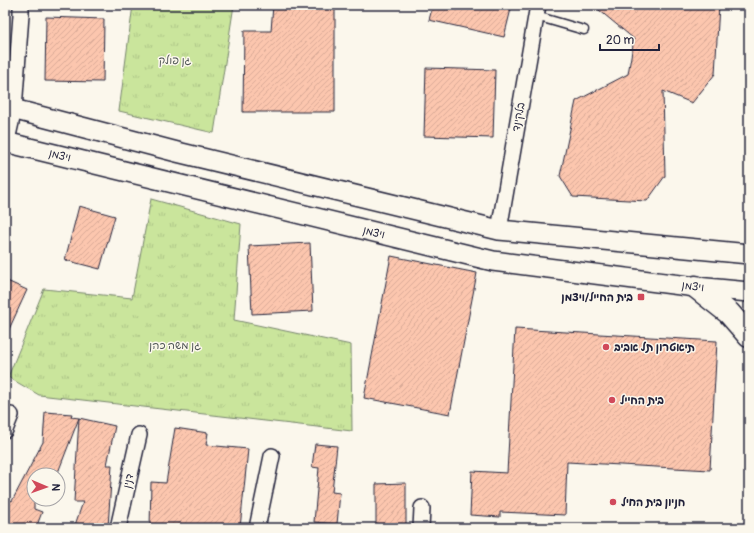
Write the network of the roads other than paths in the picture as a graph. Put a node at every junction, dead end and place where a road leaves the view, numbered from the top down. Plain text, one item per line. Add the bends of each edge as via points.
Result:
1 (21, 5) edge
2 (537, 11) edge
3 (584, 30) dead end
4 (10, 108) edge
5 (6, 144) edge
6 (499, 230) junction
7 (749, 254) edge
8 (696, 287) junction
9 (749, 292) edge
10 (749, 336) edge
11 (11, 414) dead end
12 (5, 430) edge
13 (138, 434) dead end
14 (272, 456) dead end
15 (422, 508) dead end
16 (118, 528) edge
17 (257, 528) edge
18 (421, 528) edge

1 - 4 street
2 - 3 lane
2 - 6 street, בלקינד
4 - 5 street
4 - 6 street via 177,152
5 - 8 street, ויצמן via 492,261
6 - 7 street
8 - 9 street, ויצמן
8 - 10 main road via 729,314
11 - 12 street
13 - 16 street, דנין
14 - 17 street
15 - 18 street

